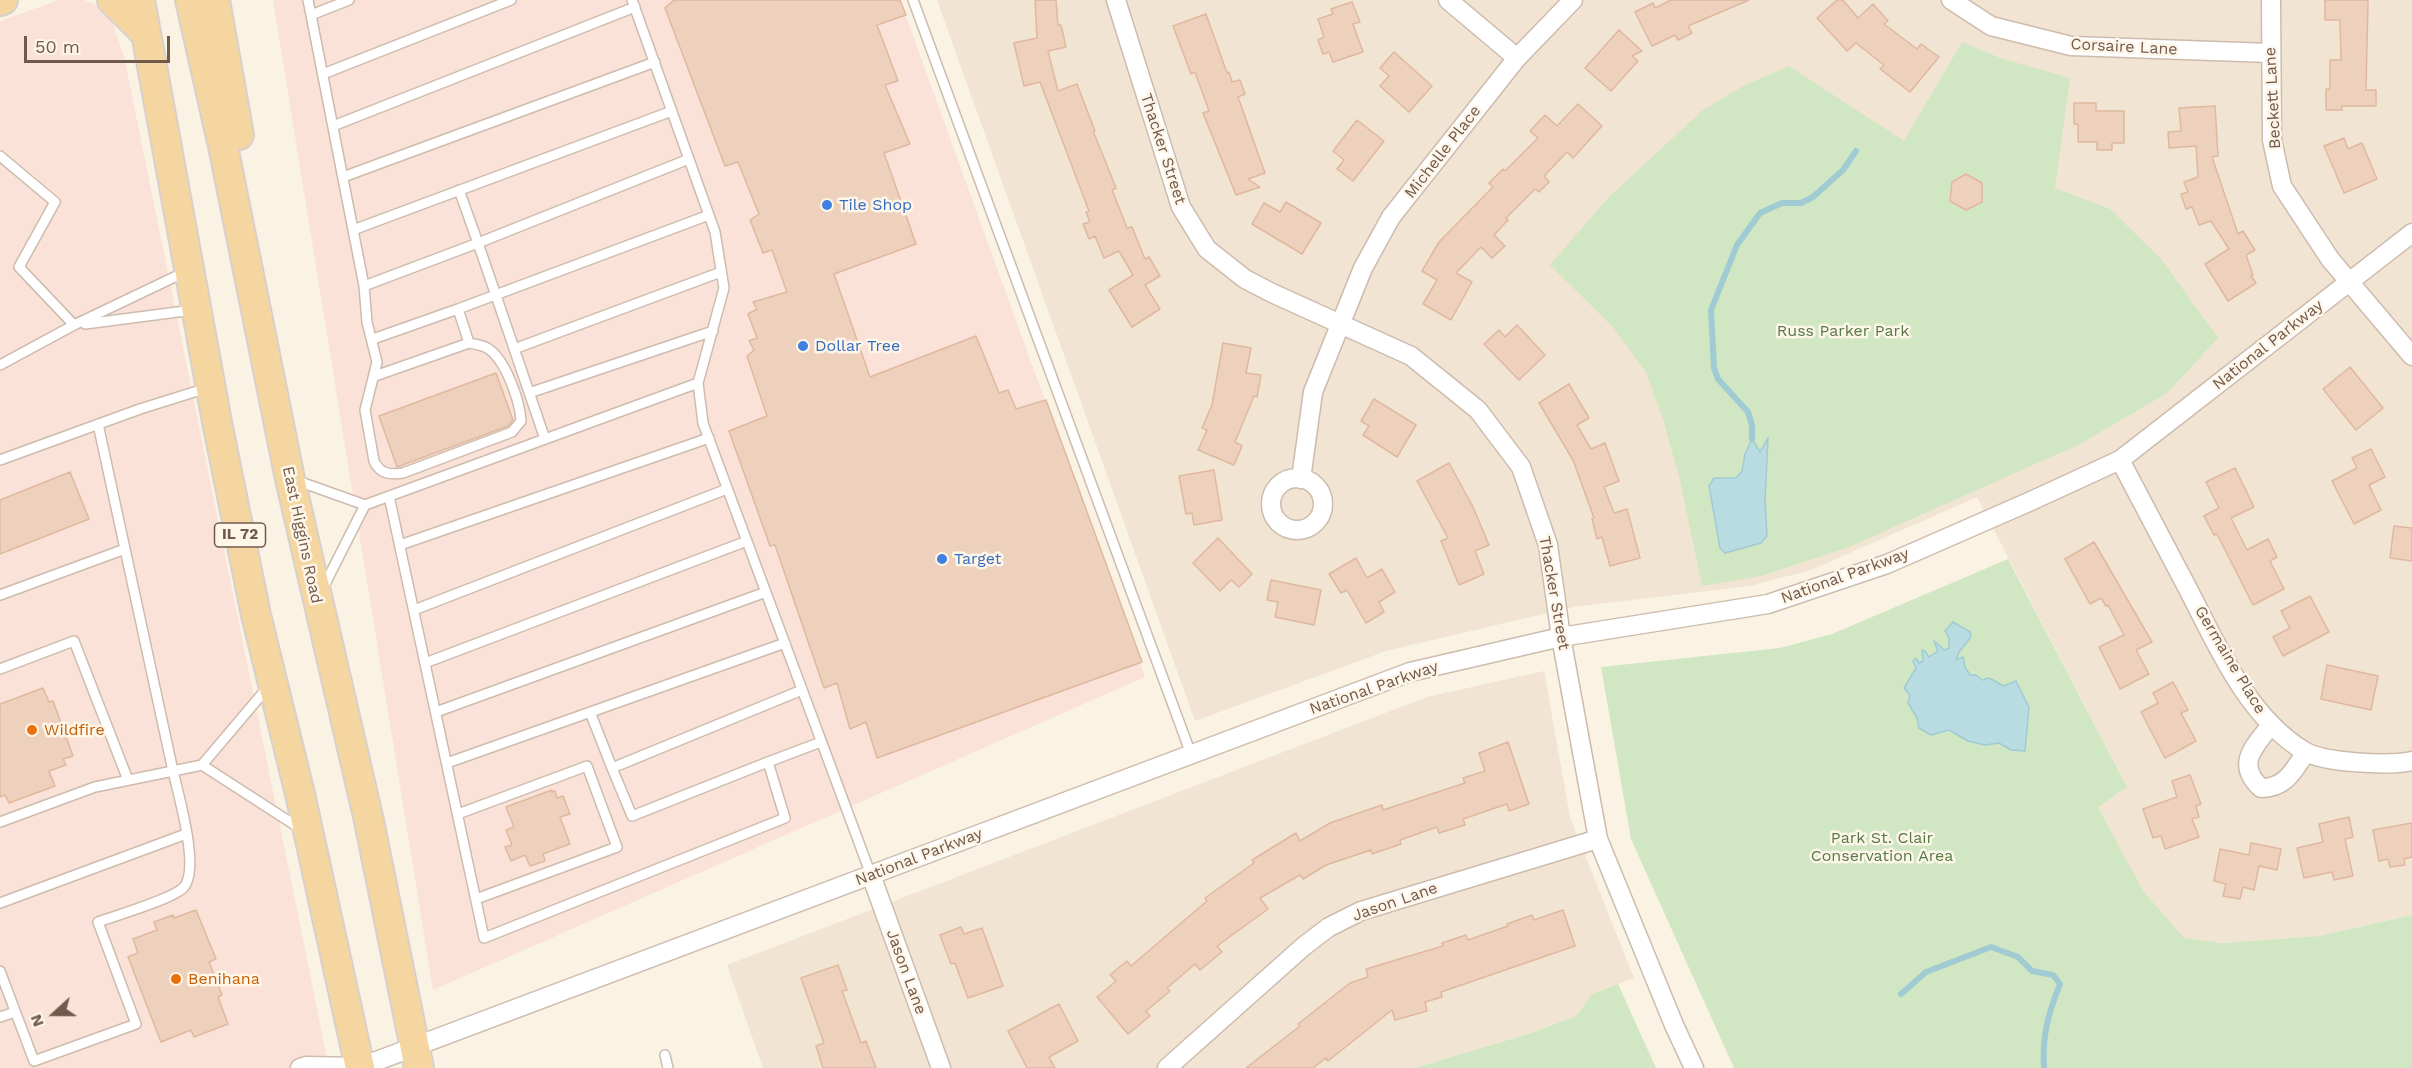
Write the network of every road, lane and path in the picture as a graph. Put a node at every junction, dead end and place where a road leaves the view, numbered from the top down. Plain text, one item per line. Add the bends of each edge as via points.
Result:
1 (112, 0) edge
2 (140, 0) edge
3 (190, 0) edge
4 (215, 0) edge
5 (308, 0) edge
6 (349, 0) edge
7 (511, 0) edge
8 (913, 0) edge
9 (1116, 0) edge
10 (1448, 0) edge
11 (1573, 0) edge
12 (1951, 0) edge
13 (2271, 0) edge
14 (634, 4) edge
15 (312, 15) junction
16 (146, 34) junction
17 (2270, 53) junction
18 (1517, 58) junction
19 (654, 62) junction
20 (323, 74) junction
21 (672, 111) junction
22 (333, 126) junction
23 (0, 156) edge
24 (689, 159) junction
25 (343, 177) junction
26 (459, 190) junction
27 (709, 214) junction
28 (353, 230) junction
29 (2412, 233) edge
30 (478, 243) junction
31 (242, 248) junction
32 (190, 269) junction
33 (722, 272) junction
34 (2349, 283) junction
35 (364, 286) junction
36 (496, 296) junction
37 (196, 309) junction
38 (458, 309) junction
39 (1340, 323) junction
40 (74, 325) junction
41 (712, 331) junction
42 (373, 339) junction
43 (469, 343) junction
44 (514, 349) junction
45 (2412, 356) edge
46 (2, 362) edge
47 (375, 376) junction
48 (698, 382) junction
49 (211, 387) junction
50 (529, 393) junction
51 (98, 424) junction
52 (709, 438) junction
53 (545, 439) junction
54 (0, 460) edge
55 (2120, 460) junction
56 (290, 479) junction
57 (1301, 479) dead end
58 (727, 489) junction
59 (389, 496) junction
60 (365, 505) junction
61 (747, 541) junction
62 (400, 545) junction
63 (125, 549) junction
64 (765, 592) junction
65 (0, 595) edge
66 (317, 601) junction
67 (414, 610) junction
68 (1562, 637) junction
69 (785, 643) junction
70 (425, 663) junction
71 (0, 669) edge
72 (272, 682) junction
73 (802, 690) junction
74 (436, 712) junction
75 (590, 712) junction
76 (2271, 725) junction
77 (821, 742) junction
78 (2306, 752) junction
79 (1191, 754) junction
80 (2412, 761) edge
81 (768, 762) junction
82 (447, 763) junction
83 (202, 765) junction
84 (612, 768) junction
85 (173, 771) junction
86 (129, 780) junction
87 (458, 814) junction
88 (0, 822) edge
89 (186, 834) junction
90 (309, 834) junction
91 (1598, 839) junction
92 (871, 875) junction
93 (476, 899) junction
94 (0, 903) edge
95 (0, 971) edge
96 (15, 1012) junction
97 (0, 1017) edge
98 (665, 1055) dead end
99 (416, 1057) edge
100 (300, 1068) edge
101 (360, 1068) edge
102 (668, 1068) edge
103 (941, 1068) edge
104 (1167, 1068) edge
105 (1694, 1068) edge

1 - 16 main road
2 - 16 main road, IL 72
3 - 31 main road, East Higgins Road
4 - 31 main road via 243,157
5 - 15 lane
6 - 15 lane
7 - 20 lane
8 - 79 lane
9 - 39 street, Thacker Street via 1181,207 1207,249 1245,279
10 - 18 street
11 - 18 street, Michelle Place
12 - 17 street, Corsaire Lane via 1991,26 2071,46
13 - 17 street, Beckett Lane
14 - 19 lane
14 - 22 lane
15 - 20 lane
16 - 32 main road, IL 72
17 - 34 street, Beckett Lane via 2272,140 2282,186
18 - 39 street, Michelle Place via 1391,217 1363,268
19 - 21 lane
19 - 25 lane
20 - 22 lane
21 - 24 lane
21 - 26 lane
22 - 25 lane
23 - 40 lane via 55,202 19,267
24 - 27 lane
24 - 30 lane
25 - 28 lane
26 - 28 lane
26 - 30 lane
27 - 33 lane
27 - 36 lane
28 - 35 lane
29 - 34 street, National Parkway
30 - 35 lane
30 - 36 lane
31 - 56 main road, East Higgins Road
32 - 37 main road, IL 72
32 - 40 lane
33 - 41 lane via 724,288
33 - 44 lane
34 - 45 street, Beckett Lane
34 - 55 street, National Parkway
35 - 42 lane via 367,322
36 - 38 lane
36 - 44 lane
37 - 40 lane
37 - 49 main road, IL 72
38 - 42 lane
38 - 43 lane
39 - 57 street, Michelle Place via 1313,392
39 - 68 street, Thacker Street via 1412,356 1478,411 1521,467 1548,544
40 - 46 lane
41 - 48 lane
41 - 50 lane
42 - 47 lane
43 - 47 lane
43 - 47 lane via 488,348 496,356 516,395 521,421 512,432 404,473 384,473 374,461 365,410
44 - 50 lane
48 - 52 lane
48 - 53 lane
49 - 51 lane
49 - 72 main road, IL 72
50 - 53 lane
51 - 54 lane
51 - 63 lane
52 - 58 lane
52 - 62 lane
53 - 59 lane
55 - 68 street, National Parkway via 1887,564 1768,604
55 - 76 street, Germaine Place via 2217,646
56 - 60 lane
56 - 66 main road, East Higgins Road
58 - 61 lane
58 - 67 lane
59 - 60 lane
59 - 62 lane
60 - 66 lane
61 - 64 lane
61 - 70 lane
62 - 67 lane
63 - 65 lane
63 - 85 lane
64 - 69 lane
64 - 74 lane
66 - 99 main road, East Higgins Road via 369,821
67 - 70 lane
68 - 79 street, National Parkway via 1410,672
68 - 91 street, Thacker Street
69 - 73 lane
69 - 75 lane
70 - 74 lane
71 - 86 lane via 74,641
72 - 83 lane
72 - 90 main road, IL 72
73 - 77 lane
73 - 84 lane
74 - 82 lane
75 - 82 lane
75 - 84 lane
76 - 78 street, Germaine Place
76 - 78 street via 2252,750 2247,764 2252,780 2261,788 2273,788 2287,781
77 - 81 lane
77 - 92 lane
78 - 80 street, Germaine Place via 2351,762
79 - 92 street, National Parkway
81 - 84 lane via 632,816
81 - 93 lane via 785,818 484,938
82 - 87 lane
83 - 85 lane
83 - 90 lane
85 - 86 lane
85 - 89 lane
86 - 88 lane via 95,787
87 - 93 lane
87 - 93 lane via 587,766 617,848
89 - 94 lane
89 - 96 lane via 189,876 184,887 98,922 136,1024 34,1061
90 - 101 main road, IL 72
91 - 104 street, Jason Lane via 1361,910 1329,927
91 - 105 street, Thacker Street
92 - 99 street, National Parkway
92 - 103 street, Jason Lane
95 - 96 lane
96 - 97 lane
98 - 102 lane
99 - 101 street, National Parkway
100 - 101 street, National Parkway

